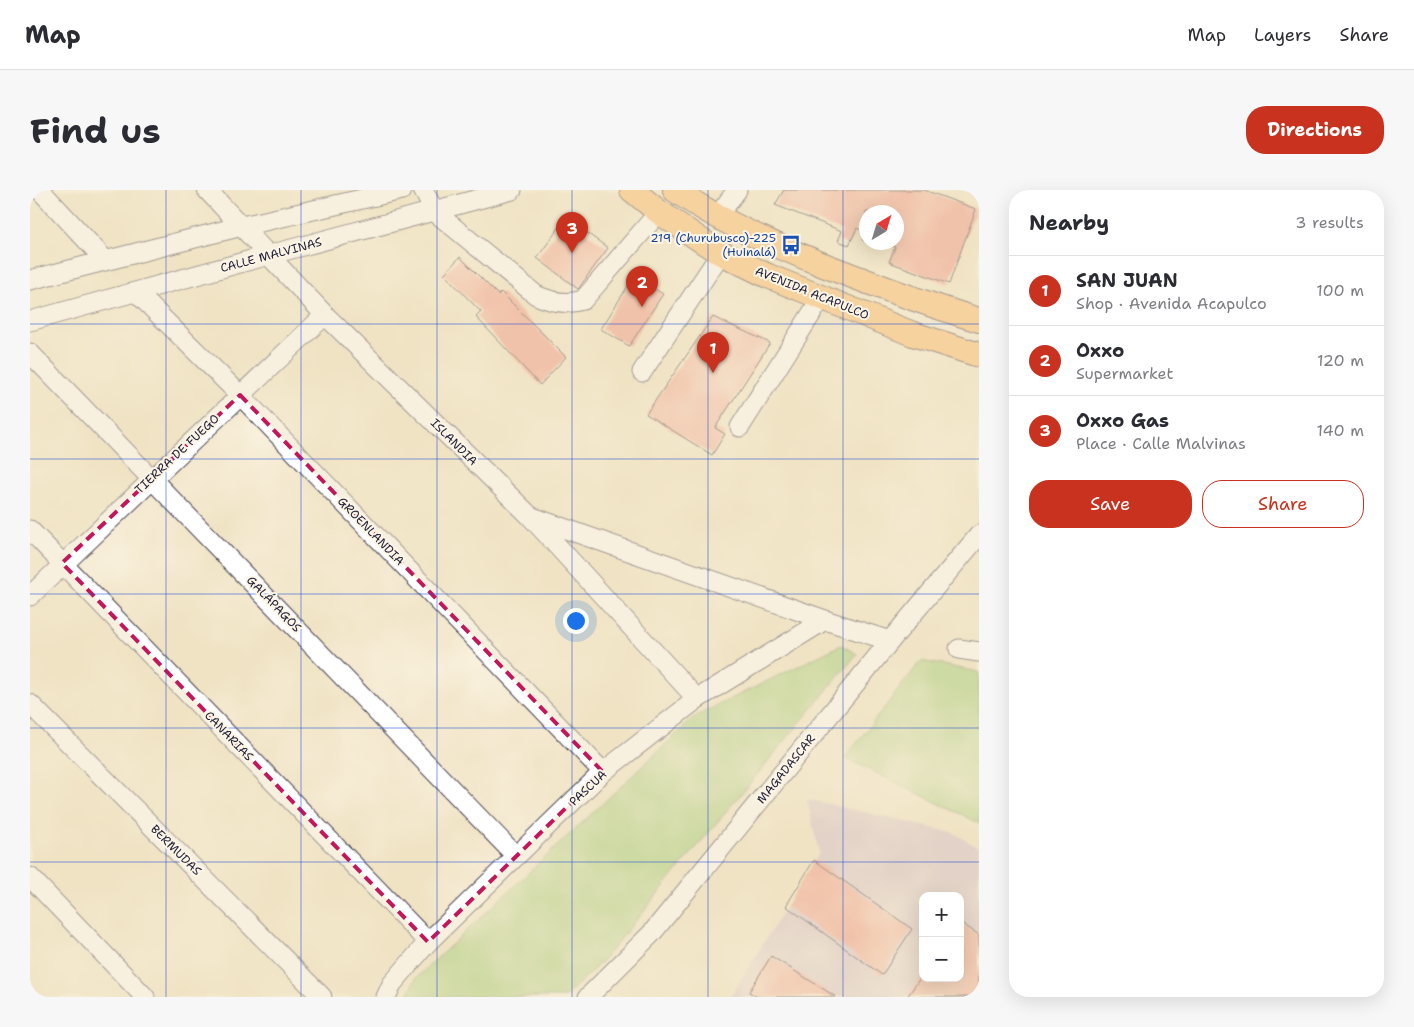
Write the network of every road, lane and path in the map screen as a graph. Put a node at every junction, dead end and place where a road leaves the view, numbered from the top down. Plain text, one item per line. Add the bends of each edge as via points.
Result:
1 (40, 190) edge
2 (207, 190) edge
3 (402, 190) edge
4 (423, 190) edge
5 (512, 190) edge
6 (632, 190) edge
7 (675, 190) edge
8 (737, 190) edge
9 (435, 212) junction
10 (659, 212) junction
11 (717, 217) junction
12 (242, 226) junction
13 (721, 253) junction
14 (269, 255) junction
15 (105, 260) junction
16 (30, 280) edge
17 (136, 292) junction
18 (822, 298) junction
19 (325, 315) junction
20 (979, 320) edge
21 (30, 321) edge
22 (30, 352) edge
23 (979, 355) edge
24 (642, 372) dead end
25 (240, 395) junction
26 (740, 426) dead end
27 (152, 477) junction
28 (530, 516) junction
29 (30, 530) edge
30 (979, 536) edge
31 (62, 563) junction
32 (30, 596) edge
33 (825, 620) junction
34 (890, 640) junction
35 (959, 649) dead end
36 (979, 652) edge
37 (697, 699) junction
38 (30, 704) edge
39 (603, 772) junction
40 (516, 856) junction
41 (30, 877) edge
42 (428, 942) junction
43 (145, 997) edge
44 (322, 997) edge
45 (386, 997) edge
46 (588, 997) edge

1 - 15 street
2 - 12 street, ISLANDIA
3 - 12 street
4 - 9 street
5 - 9 street, CALLE MALVINAS
6 - 10 main road, AVENIDA ACAPULCO
7 - 11 main road
8 - 11 street
9 - 10 street via 536,294 546,300 572,303 583,300
9 - 14 street, CALLE MALVINAS
10 - 13 main road, AVENIDA ACAPULCO
11 - 20 main road via 784,249 885,289
12 - 14 street, ISLANDIA
12 - 15 street
13 - 18 main road, AVENIDA ACAPULCO
13 - 24 street
14 - 17 street, CALLE MALVINAS
14 - 19 street, ISLANDIA
15 - 16 street
17 - 21 street, CALLE MALVINAS
17 - 25 street, GROENLANDIA
18 - 23 main road, AVENIDA ACAPULCO via 913,334
18 - 26 street
19 - 25 street, TIERRA DE FUEGO
19 - 28 street, ISLANDIA
22 - 27 street, GALÁPAGOS
25 - 27 street, TIERRA DE FUEGO
25 - 39 street, GROENLANDIA
27 - 31 street, TIERRA DE FUEGO
27 - 40 street, GALÁPAGOS
28 - 33 street
28 - 37 street, ISLANDIA
29 - 31 street, CANARIAS
30 - 34 street, MAGADASCAR
31 - 32 street, TIERRA DE FUEGO
31 - 42 street, CANARIAS
33 - 34 street
33 - 37 street, PASCUA
34 - 46 street, MAGADASCAR via 652,934
35 - 36 street
37 - 39 street, PASCUA
38 - 44 street, BERMUDAS
39 - 40 street, PASCUA
40 - 42 street, PASCUA
41 - 43 street
42 - 45 street, PASCUA via 392,984

